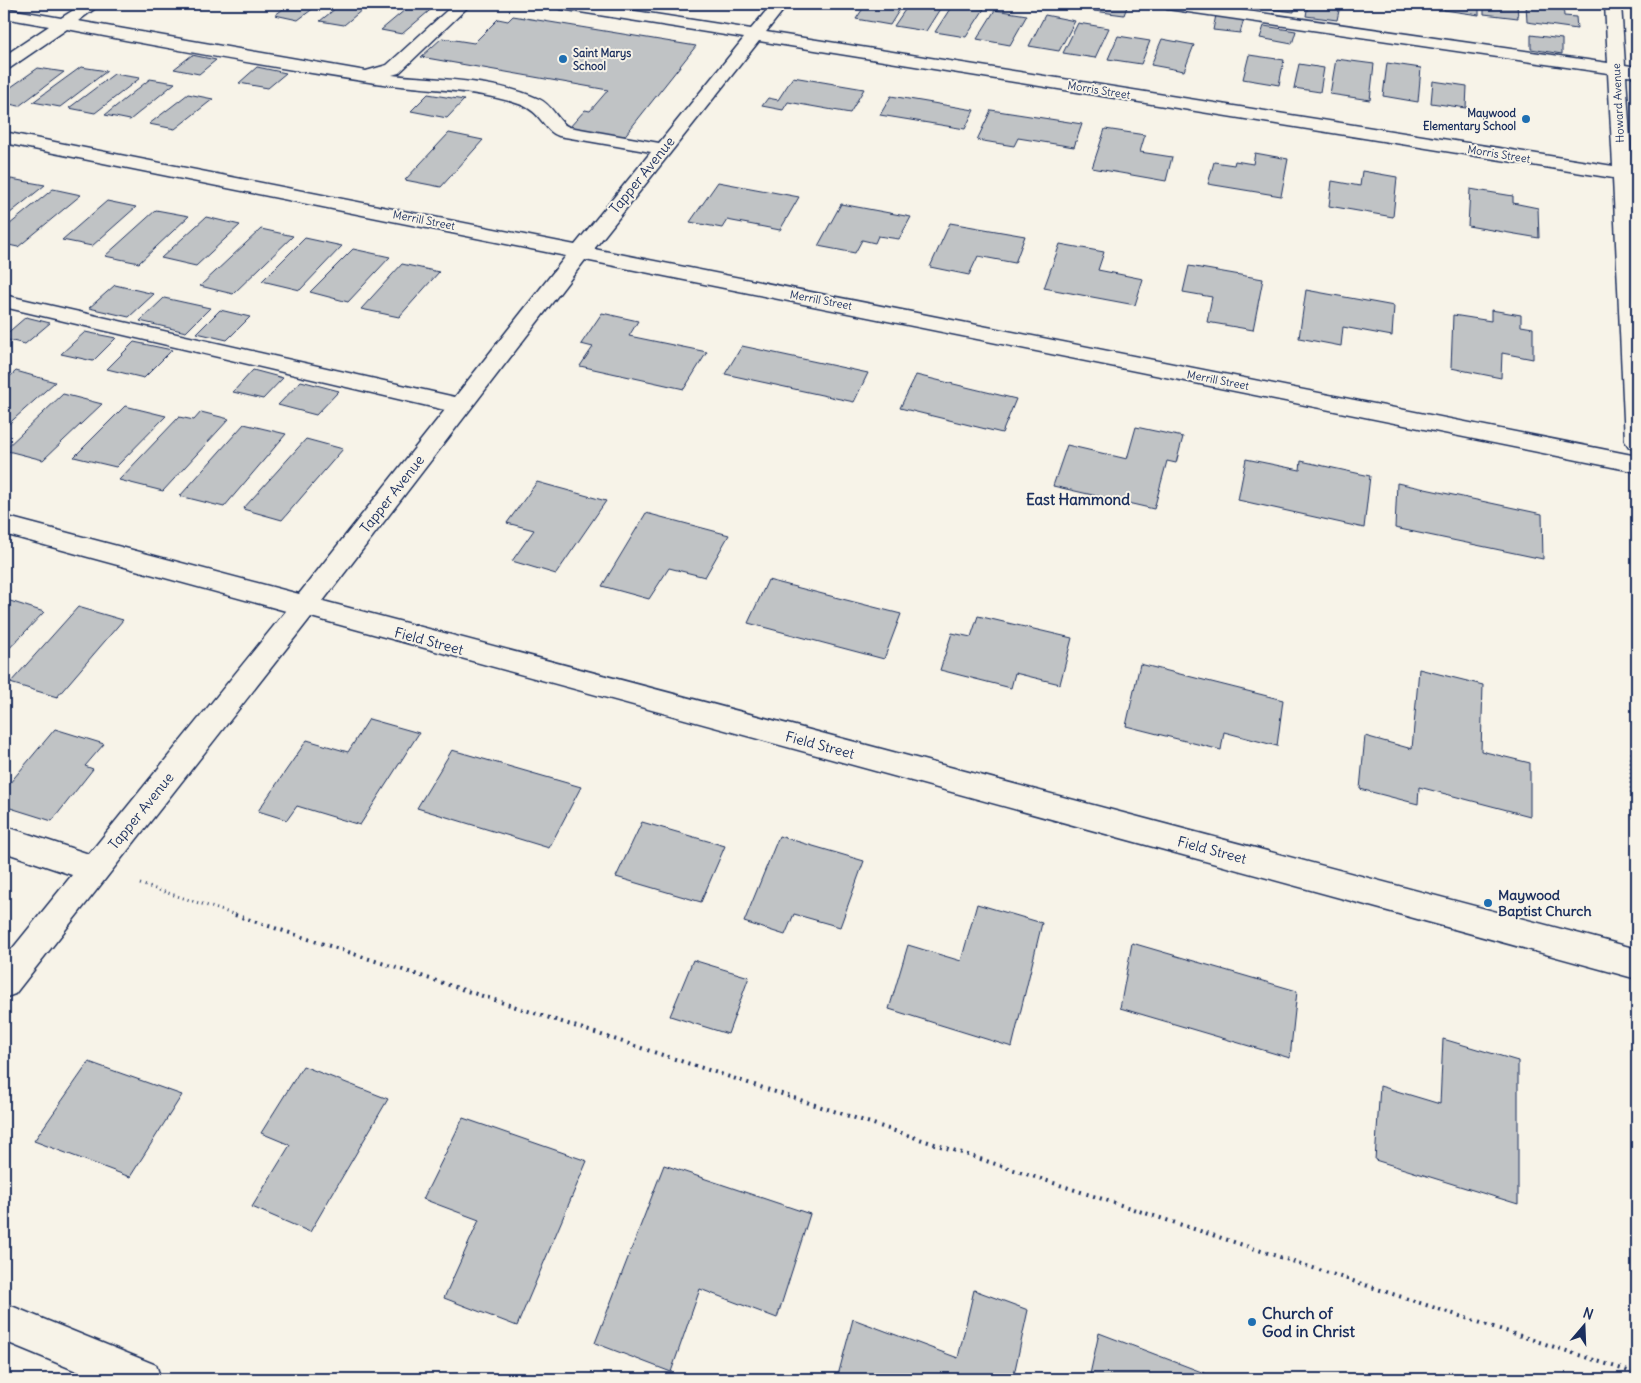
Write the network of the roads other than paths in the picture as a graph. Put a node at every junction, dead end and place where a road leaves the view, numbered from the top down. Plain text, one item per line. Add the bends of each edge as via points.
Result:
1 (93, 4) edge
2 (462, 4) edge
3 (561, 4) edge
4 (780, 4) edge
5 (1166, 4) edge
6 (1613, 4) edge
7 (4, 13) edge
8 (63, 24) junction
9 (755, 35) junction
10 (4, 64) edge
11 (1616, 69) junction
12 (1637, 72) edge
13 (366, 76) junction
14 (4, 137) edge
15 (663, 149) junction
16 (1629, 174) edge
17 (581, 251) junction
18 (4, 301) edge
19 (1633, 303) edge
20 (461, 406) junction
21 (1637, 441) edge
22 (1637, 464) edge
23 (4, 525) edge
24 (304, 607) junction
25 (4, 839) edge
26 (94, 869) junction
27 (1637, 964) edge
28 (4, 983) edge
29 (4, 1322) edge
30 (142, 1379) edge

1 - 8 street
2 - 13 street via 393,68
3 - 9 street, Morris Street
4 - 9 street, Tapper Avenue
5 - 11 street
6 - 11 street, Howard Avenue
7 - 8 street
8 - 10 street
8 - 13 street
9 - 15 street, Tapper Avenue
9 - 16 street, Morris Street
11 - 12 street
11 - 16 street, Howard Avenue
13 - 15 street via 463,86 508,95 541,107 557,129 565,132
14 - 17 street, Merrill Street
15 - 17 street, Tapper Avenue
16 - 19 street, Howard Avenue
17 - 20 street, Tapper Avenue
17 - 22 street, Merrill Street
18 - 20 street
19 - 21 street, Howard Avenue
20 - 24 street, Tapper Avenue
23 - 24 street, Field Street
24 - 26 street, Tapper Avenue
24 - 27 street, Field Street
25 - 26 street
26 - 28 street, Tapper Avenue
29 - 30 street

